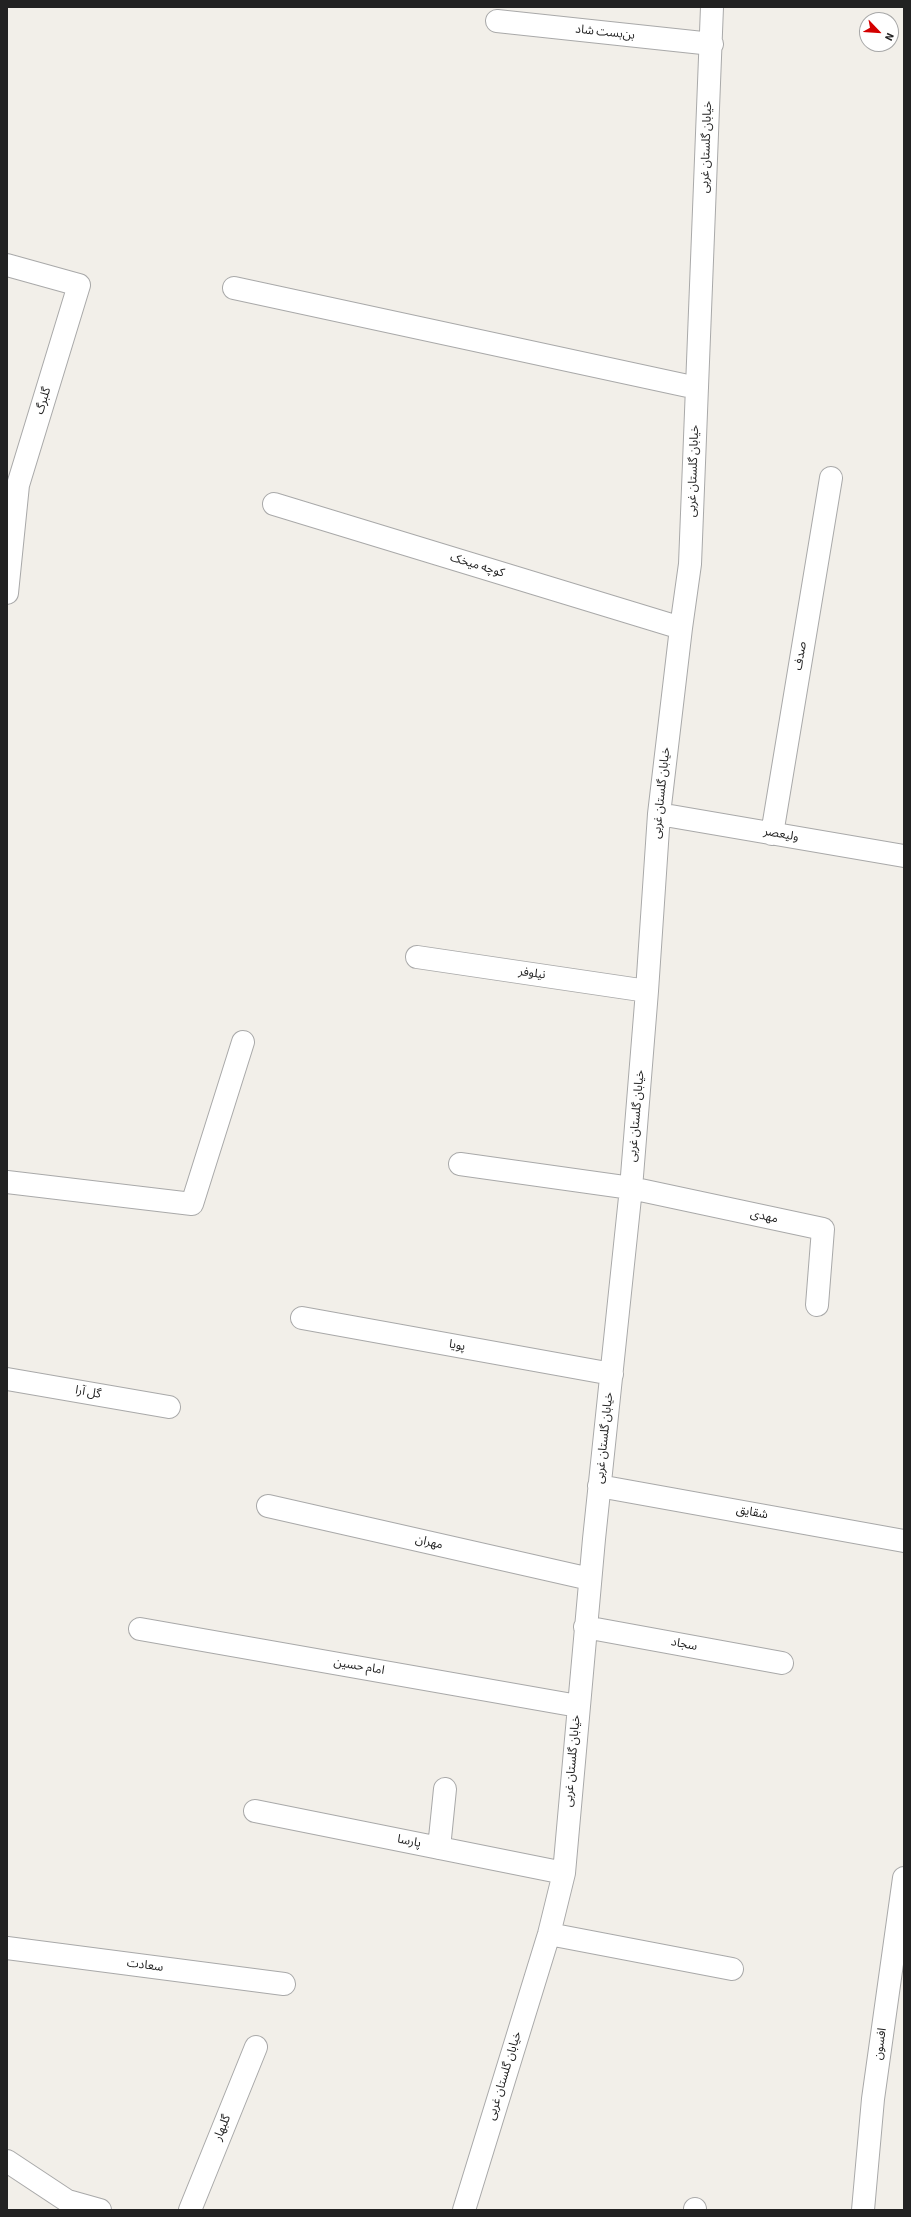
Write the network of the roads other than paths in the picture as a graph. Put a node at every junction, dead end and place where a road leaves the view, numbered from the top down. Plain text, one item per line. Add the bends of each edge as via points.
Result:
1 (712, 7) edge
2 (498, 21) dead end
3 (712, 44) junction
4 (7, 265) edge
5 (234, 288) dead end
6 (697, 388) junction
7 (831, 478) dead end
8 (274, 504) dead end
9 (7, 593) edge
10 (681, 628) junction
11 (659, 814) junction
12 (772, 834) junction
13 (904, 856) edge
14 (417, 958) dead end
15 (647, 991) junction
16 (243, 1042) dead end
17 (460, 1164) dead end
18 (7, 1182) edge
19 (631, 1188) junction
20 (817, 1305) dead end
21 (302, 1318) dead end
22 (612, 1374) junction
23 (7, 1379) edge
24 (169, 1407) dead end
25 (600, 1486) junction
26 (268, 1506) dead end
27 (904, 1541) edge
28 (590, 1579) junction
29 (585, 1627) junction
30 (140, 1629) dead end
31 (782, 1664) dead end
32 (578, 1706) junction
33 (445, 1789) dead end
34 (255, 1811) dead end
35 (439, 1848) junction
36 (564, 1873) junction
37 (904, 1878) edge
38 (549, 1934) junction
39 (7, 1948) edge
40 (898, 1966) edge
41 (732, 1969) dead end
42 (284, 1984) dead end
43 (256, 2047) dead end
44 (7, 2161) edge
45 (75, 2206) edge
46 (100, 2210) edge
47 (190, 2210) edge
48 (464, 2210) edge
49 (863, 2210) edge

1 - 3 street, خیابان گلستان غربی
2 - 3 street, بن‌بست شاد
3 - 6 street, خیابان گلستان غربی
4 - 9 street, گلبرگ via 79,285 18,485
5 - 6 street
6 - 10 street, خیابان گلستان غربی via 690,564
7 - 12 street, صدف
8 - 10 street, کوچه میخک
10 - 11 street, خیابان گلستان غربی
11 - 12 street, ولیعصر
11 - 15 street, خیابان گلستان غربی
12 - 13 street, ولیعصر
14 - 15 street, نیلوفر
15 - 19 street, خیابان گلستان غربی
16 - 18 street via 192,1204
17 - 19 street
19 - 20 street, مهدی via 824,1229
19 - 22 street, خیابان گلستان غربی
21 - 22 street, پویا
22 - 25 street, خیابان گلستان غربی
23 - 24 street, گل آرا
25 - 27 street, شقایق
25 - 28 street, خیابان گلستان غربی
26 - 28 street, مهران
28 - 29 street, خیابان گلستان غربی
29 - 31 street, سجاد
29 - 32 street, خیابان گلستان غربی
30 - 32 street, امام حسین
32 - 36 street, خیابان گلستان غربی
33 - 35 street
34 - 35 street, پارسا
35 - 36 street, پارسا
36 - 38 street, خیابان گلستان غربی
37 - 40 street, افسون
38 - 41 street
38 - 48 street, خیابان گلستان غربی
39 - 42 street, سعادت
40 - 49 street, افسون via 873,2099
43 - 47 street, گلبهار
44 - 45 street
45 - 46 street

